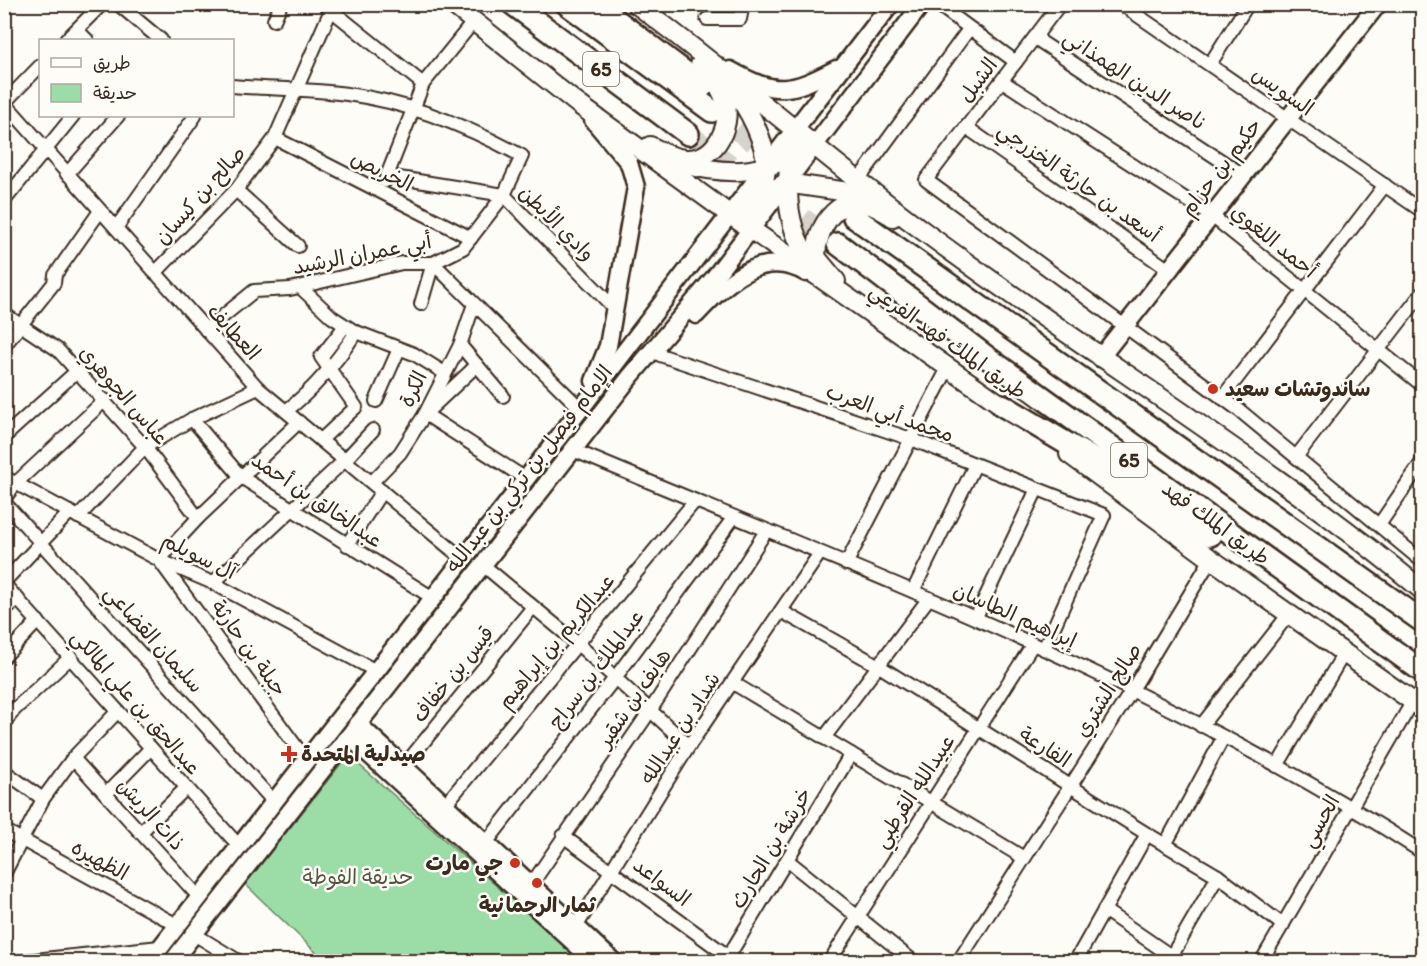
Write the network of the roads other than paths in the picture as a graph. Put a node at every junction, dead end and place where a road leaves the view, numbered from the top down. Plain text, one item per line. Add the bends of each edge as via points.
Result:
1 (102, 4) edge
2 (281, 4) edge
3 (452, 4) edge
4 (512, 4) edge
5 (567, 4) edge
6 (595, 4) edge
7 (743, 4) edge
8 (922, 4) edge
9 (937, 4) edge
10 (1060, 4) edge
11 (1121, 4) edge
12 (1248, 4) edge
13 (891, 5) edge
14 (1378, 5) edge
15 (640, 6) edge
16 (126, 7) edge
17 (328, 7) edge
18 (707, 19) dead end
19 (274, 20) dead end
20 (474, 21) junction
21 (969, 29) junction
22 (77, 30) junction
23 (1037, 35) junction
24 (67, 39) edge
25 (86, 39) edge
26 (160, 39) edge
27 (680, 40) junction
28 (1016, 62) junction
29 (1210, 64) junction
30 (842, 66) junction
31 (39, 67) edge
32 (1002, 81) junction
33 (423, 84) junction
34 (234, 86) edge
35 (703, 87) dead end
36 (295, 90) junction
37 (5, 102) edge
38 (578, 104) junction
39 (413, 109) junction
40 (712, 111) tunnel mouth
41 (73, 117) edge
42 (116, 117) edge
43 (194, 117) edge
44 (1288, 118) junction
45 (966, 127) junction
46 (795, 128) junction
47 (614, 129) junction
48 (688, 134) tunnel mouth
49 (275, 138) junction
50 (816, 145) junction
51 (45, 149) junction
52 (789, 160) junction
53 (766, 167) junction
54 (67, 174) junction
55 (387, 176) junction
56 (1244, 176) junction
57 (859, 179) junction
58 (786, 183) junction
59 (1385, 184) junction
60 (236, 190) junction
61 (381, 192) junction
62 (504, 195) junction
63 (759, 199) junction
64 (4, 201) edge
65 (100, 211) junction
66 (1422, 211) edge
67 (729, 214) junction
68 (1212, 216) junction
69 (854, 217) dead end
70 (116, 228) junction
71 (751, 228) junction
72 (924, 232) junction
73 (471, 238) junction
74 (838, 244) tunnel mouth
75 (298, 246) dead end
76 (433, 263) junction
77 (1169, 270) junction
78 (156, 273) junction
79 (300, 287) junction
80 (1303, 289) junction
81 (1422, 293) edge
82 (421, 304) dead end
83 (474, 304) junction
84 (860, 306) junction
85 (615, 309) junction
86 (4, 314) edge
87 (22, 326) junction
88 (1125, 326) junction
89 (350, 329) junction
90 (206, 330) junction
91 (460, 345) junction
92 (4, 346) edge
93 (399, 349) junction
94 (1380, 351) junction
95 (660, 355) junction
96 (1100, 358) junction
97 (477, 365) junction
98 (949, 366) junction
99 (329, 369) junction
100 (77, 371) junction
101 (443, 372) junction
102 (630, 377) junction
103 (1422, 385) edge
104 (258, 388) junction
105 (504, 396) dead end
106 (1222, 398) junction
107 (105, 400) junction
108 (376, 401) dead end
109 (1002, 405) junction
110 (583, 406) junction
111 (286, 411) junction
112 (424, 414) junction
113 (192, 419) junction
114 (299, 422) junction
115 (373, 430) dead end
116 (1213, 432) junction
117 (4, 437) edge
118 (911, 439) junction
119 (321, 440) junction
120 (145, 447) junction
121 (573, 450) junction
122 (1296, 457) junction
123 (345, 460) junction
124 (1422, 462) edge
125 (975, 465) junction
126 (241, 477) junction
127 (526, 479) junction
128 (10, 480) edge
129 (372, 482) junction
130 (1037, 489) junction
131 (382, 491) junction
132 (4, 500) edge
133 (695, 501) junction
134 (292, 509) junction
135 (74, 514) junction
136 (1104, 515) joint
137 (198, 518) junction
138 (734, 518) junction
139 (1379, 525) junction
140 (766, 531) junction
141 (40, 542) junction
142 (347, 545) junction
143 (819, 553) junction
144 (464, 559) junction
145 (1211, 559) junction
146 (159, 560) junction
147 (1422, 561) edge
148 (846, 564) junction
149 (483, 566) junction
150 (4, 583) edge
151 (213, 583) junction
152 (1422, 590) edge
153 (913, 591) junction
154 (433, 598) junction
155 (929, 598) junction
156 (18, 599) junction
157 (1422, 604) edge
158 (533, 607) junction
159 (4, 610) edge
160 (781, 611) junction
161 (1288, 614) junction
162 (976, 617) junction
163 (38, 621) junction
164 (1422, 621) edge
165 (1364, 630) junction
166 (578, 644) junction
167 (1038, 646) junction
168 (1344, 653) junction
169 (4, 657) edge
170 (71, 657) junction
171 (879, 666) junction
172 (376, 671) junction
173 (1422, 671) edge
174 (615, 678) junction
175 (733, 683) junction
176 (1132, 690) junction
177 (4, 701) edge
178 (1418, 705) edge
179 (14, 710) junction
180 (118, 711) junction
181 (650, 711) junction
182 (4, 723) edge
183 (1201, 726) junction
184 (978, 727) junction
185 (353, 730) junction
186 (824, 738) junction
187 (1223, 738) junction
188 (689, 746) junction
189 (152, 748) junction
190 (851, 754) junction
191 (73, 758) junction
192 (306, 760) junction
193 (404, 766) junction
194 (1277, 766) junction
195 (4, 771) edge
196 (1070, 786) junction
197 (186, 788) junction
198 (106, 794) junction
199 (43, 799) junction
200 (930, 801) junction
201 (274, 802) junction
202 (445, 805) junction
203 (1352, 806) junction
204 (4, 830) edge
205 (141, 832) junction
206 (1147, 834) junction
207 (563, 836) junction
208 (23, 840) junction
209 (486, 843) junction
210 (1165, 845) junction
211 (239, 846) junction
212 (1422, 852) edge
213 (1024, 858) junction
214 (787, 860) junction
215 (496, 862) junction
216 (613, 870) junction
217 (4, 874) edge
218 (1218, 876) junction
219 (521, 882) junction
220 (199, 897) junction
221 (1104, 910) junction
222 (857, 917) junction
223 (177, 925) junction
224 (1283, 925) junction
225 (576, 927) junction
226 (194, 934) junction
227 (160, 947) junction
228 (1169, 959) edge
229 (730, 960) edge
230 (15, 962) edge
231 (148, 962) edge
232 (172, 962) edge
233 (240, 962) edge
234 (595, 962) edge
235 (614, 962) edge
236 (829, 962) edge
237 (914, 962) edge
238 (958, 962) edge
239 (1075, 962) edge
240 (1261, 962) edge

1 - 22 street
2 - 19 street
3 - 20 main road, طريق الملك فهد الفرعي
4 - 48 highway, 65
5 - 40 highway, 65
6 - 35 highway
7 - 18 street via 740,19
8 - 50 main road, الإمام فيصل بن تركي بن عبدالله
9 - 21 street
10 - 23 street, الشبل
11 - 29 street, السويس
12 - 29 street
13 - 30 main road, الإمام فيصل بن تركي بن عبدالله
14 - 44 main road, حكيم بن حزام
15 - 27 main road
16 - 26 street
17 - 33 street
17 - 36 street, صالح بن كيسان
20 - 33 street
20 - 38 main road, طريق الملك فهد الفرعي
21 - 28 street
21 - 57 street
22 - 24 street
22 - 25 street
23 - 28 street, الشبل
23 - 56 street, ناصر الدين الهمذاني via 1041,42
27 - 30 main road via 757,86 772,89 810,83
27 - 46 main road
27 - 47 main road via 723,93 728,108 727,124 717,142 703,155 685,159
27 - 53 main road via 742,100 753,118
28 - 32 street, الشبل
29 - 44 street, السويس
30 - 46 main road, الإمام فيصل بن تركي بن عبدالله
31 - 37 street
32 - 45 street, الشبل
32 - 68 street, أحمد اللغوي
33 - 39 street
34 - 36 street
36 - 39 street via 347,94
36 - 49 street, صالح بن كيسان
37 - 51 street, العطايف
38 - 47 main road, طريق الملك فهد الفرعي
38 - 85 main road via 624,157 636,187
39 - 55 street
39 - 62 street, أبي عمران الرشيد via 474,130 522,156
41 - 51 street
42 - 54 street
43 - 70 street
44 - 56 main road, حكيم بن حزام
44 - 59 street, السويس
45 - 77 street, أسعد بن حارثة الخزرجي
45 - 88 street, الشبل via 926,180
46 - 50 main road
46 - 52 main road
46 - 53 main road, الإمام فيصل بن تركي بن عبدالله
47 - 53 main road via 672,161 712,172 745,173
47 - 67 main road, طريق الملك فهد الفرعي
49 - 60 street, صالح بن كيسان
49 - 61 street, الخريص
50 - 52 main road
50 - 57 main road
50 - 58 main road, الإمام فيصل بن تركي بن عبدالله
51 - 54 street, العطايف
51 - 64 street
52 - 53 main road
52 - 58 main road
53 - 63 main road
53 - 67 main road, الإمام فيصل بن تركي بن عبدالله
54 - 65 street, العطايف
55 - 61 street
55 - 62 street, وادي الأبطن
56 - 68 main road, حكيم بن حزام
57 - 72 main road
58 - 63 main road
58 - 71 main road, الإمام فيصل بن تركي بن عبدالله
58 - 72 main road via 862,194
58 - 84 main road via 798,243 816,268
59 - 66 street, السويس
59 - 80 street
60 - 75 street
60 - 78 street, صالح بن كيسان
61 - 73 street, الخريص
62 - 73 street, أبي عمران الرشيد
62 - 85 street, وادي الأبطن
63 - 67 main road
63 - 71 main road
65 - 70 street, العطايف
65 - 87 street
67 - 71 main road, طريق الملك فهد الفرعي
67 - 110 main road, الإمام فيصل بن تركي بن عبدالله
68 - 77 main road, حكيم بن حزام
68 - 80 street, أحمد اللغوي
69 - 164 highway, طريق الملك فهد / 65
70 - 78 street, العطايف
71 - 84 main road, طريق الملك فهد الفرعي
71 - 102 main road, الإمام فيصل بن تركي بن عبدالله
72 - 84 main road via 861,203 837,209 826,220 818,236 816,257
72 - 96 main road
73 - 76 street, أبي عمران الرشيد via 463,248
74 - 165 highway, طريق الملك فهد / 65 via 988,358
76 - 79 street, أبي عمران الرشيد via 402,263
76 - 82 street
76 - 83 street
77 - 88 main road, حكيم بن حزام
78 - 90 street, العطايف
79 - 89 street
79 - 90 street, أبي عمران الرشيد via 254,291
80 - 94 street, أحمد اللغوي
80 - 106 street
81 - 94 street
83 - 91 street, الكرة
83 - 110 street
84 - 95 main road via 799,269 778,263 757,267 738,275 715,295
84 - 98 main road, طريق الملك فهد الفرعي
85 - 110 main road via 608,346
86 - 87 street, عباس الجوهري
87 - 92 street
87 - 100 street, عباس الجوهري via 58,350
88 - 96 main road, حكيم بن حزام
88 - 106 street
89 - 93 street
89 - 99 street
90 - 104 street, العطايف
91 - 97 street
91 - 101 street, الكرة
93 - 101 street
93 - 108 street
94 - 103 street, أحمد اللغوي
94 - 122 street
95 - 102 main road
95 - 118 street, محمد أبي العرب
96 - 116 main road
97 - 105 street
97 - 112 street
98 - 109 main road, طريق الملك فهد الفرعي
98 - 118 street
99 - 111 street
99 - 119 street via 356,407
100 - 107 street, عباس الجوهري
100 - 117 street
101 - 112 street, الكرة
102 - 121 main road, الإمام فيصل بن تركي بن عبدالله
104 - 111 street, العطايف
104 - 113 street
106 - 122 street
107 - 120 street, عباس الجوهري
107 - 128 street
109 - 145 main road, طريق الملك فهد الفرعي
109 - 165 highway via 1108,468 1341,627
110 - 127 main road, الإمام فيصل بن تركي بن عبدالله
111 - 114 street, العطايف
112 - 127 street
112 - 129 street, الكرة via 400,453
113 - 120 street
113 - 126 street, عبدالخالق بن أحمد
114 - 119 street, العطايف
114 - 126 street
115 - 123 street
116 - 152 main road
116 - 157 main road via 1236,462
118 - 125 street, محمد أبي العرب
118 - 148 street
119 - 123 street, العطايف
120 - 135 street
120 - 137 street, عباس الجوهري
121 - 133 street, إبراهيم الطاسان
121 - 149 main road, الإمام فيصل بن تركي بن عبدالله
122 - 139 street
123 - 129 street, العطايف
123 - 134 street
124 - 139 street
125 - 130 street, محمد أبي العرب
125 - 153 street
126 - 134 street, عبدالخالق بن أحمد
126 - 137 street
127 - 144 main road, الإمام فيصل بن تركي بن عبدالله
128 - 132 street
128 - 135 street, آل سويلم
129 - 131 street, العطايف
130 - 136 street, محمد أبي العرب
130 - 162 street
131 - 142 street
131 - 144 street, العطايف
132 - 141 street, سليمان القضاعي
133 - 138 street, إبراهيم الطاسان
133 - 166 street, عبدالكريم بن إبراهيم
134 - 142 street, عبدالخالق بن أحمد
134 - 151 street
135 - 141 street
135 - 146 street, آل سويلم
136 - 167 street, عبيدالله القرطبي
137 - 146 street
138 - 140 street, إبراهيم الطاسان
138 - 174 street, عبدالملك بن سراج
139 - 147 street
140 - 143 street, إبراهيم الطاسان
140 - 181 street, هايف بن شقير
141 - 150 street
141 - 201 street, سليمان القضاعي
142 - 154 street, عبدالخالق بن أحمد
143 - 148 street, إبراهيم الطاسان
143 - 160 street, شداد بن عبدالله
144 - 154 main road, الإمام فيصل بن تركي بن عبدالله
145 - 161 main road, طريق الملك فهد الفرعي
145 - 176 street, صالح الشتري
146 - 151 street, آل سويلم
146 - 192 street, جبلة بن حارثة
148 - 153 street, إبراهيم الطاسان
149 - 158 street
149 - 185 main road, الإمام فيصل بن تركي بن عبدالله
150 - 156 street, عبدالحق بن علي المالكي
151 - 172 street, آل سويلم
153 - 155 street, إبراهيم الطاسان
154 - 172 main road, الإمام فيصل بن تركي بن عبدالله
155 - 162 street, إبراهيم الطاسان
155 - 171 street
156 - 159 street
156 - 163 street, عبدالحق بن علي المالكي
158 - 166 street
158 - 193 street, قيس بن خفاف
160 - 171 street, الفارعة
160 - 175 street, شداد بن عبدالله
161 - 168 main road, طريق الملك فهد الفرعي
161 - 183 street
162 - 167 street, إبراهيم الطاسان
163 - 169 street
163 - 170 street, عبدالحق بن علي المالكي
165 - 173 highway, طريق الملك فهد / 65
166 - 174 street
166 - 202 street, عبدالكريم بن إبراهيم
167 - 176 street, إبراهيم الطاسان
167 - 184 street, عبيدالله القرطبي
168 - 178 main road, طريق الملك فهد الفرعي
168 - 194 street
170 - 179 street
170 - 180 street, عبدالحق بن علي المالكي
171 - 184 street, الفارعة
171 - 186 street
172 - 192 main road, الإمام فيصل بن تركي بن عبدالله
174 - 181 street
174 - 209 street, عبدالملك بن سراج
175 - 186 street
175 - 188 street, شداد بن عبدالله
176 - 183 street, إبراهيم الطاسان
176 - 196 street, صالح الشتري
177 - 179 street
178 - 203 street, الحسي
179 - 182 street
180 - 189 street, عبدالحق بن علي المالكي
180 - 191 street
181 - 188 street
181 - 207 street, هايف بن شقير
183 - 187 street, إبراهيم الطاسان
184 - 196 street, الفارعة
184 - 200 street, عبيدالله القرطبي
185 - 193 main road
185 - 215 main road
185 - 226 main road, الإمام فيصل بن تركي بن عبدالله
186 - 190 street
187 - 194 street, إبراهيم الطاسان
187 - 210 street
188 - 216 street, شداد بن عبدالله
189 - 197 street, عبدالحق بن علي المالكي
189 - 198 street
190 - 200 street
190 - 214 street, خرشة بن الحارث
191 - 198 street, ذات الريش
191 - 199 street
192 - 201 main road, الإمام فيصل بن تركي بن عبدالله
193 - 202 main road
194 - 203 street, إبراهيم الطاسان
195 - 199 street
196 - 206 street, الفارعة
196 - 213 street, صالح الشتري
197 - 205 street
197 - 211 street, عبدالحق بن علي المالكي
198 - 205 street, ذات الريش
199 - 208 street
200 - 213 street
200 - 222 street, عبيدالله القرطبي
201 - 211 main road, الإمام فيصل بن تركي بن عبدالله
202 - 209 main road
203 - 212 street, إبراهيم الطاسان
203 - 224 street, الحسي
204 - 208 street, الظهيره
205 - 220 street, ذات الريش
206 - 210 street, الفارعة
206 - 221 street
207 - 216 street, السواعد
207 - 219 street, هايف بن شقير
208 - 217 street
208 - 223 street, الظهيره
209 - 215 main road
210 - 218 street, الفارعة
211 - 220 main road, الإمام فيصل بن تركي بن عبدالله
213 - 238 street, صالح الشتري
214 - 222 street
214 - 229 street, خرشة بن الحارث
215 - 219 main road
216 - 225 street, شداد بن عبدالله
216 - 229 street, السواعد
218 - 224 street, الفارعة
218 - 228 street
219 - 225 main road
219 - 234 main road
220 - 223 main road, الإمام فيصل بن تركي بن عبدالله
221 - 228 street
221 - 239 street
222 - 236 street, عبيدالله القرطبي
222 - 237 street
223 - 227 main road, الإمام فيصل بن تركي بن عبدالله
224 - 240 street, الحسي
225 - 235 main road
226 - 232 main road, الإمام فيصل بن تركي بن عبدالله
226 - 233 street
227 - 230 street
227 - 231 main road, الإمام فيصل بن تركي بن عبدالله

